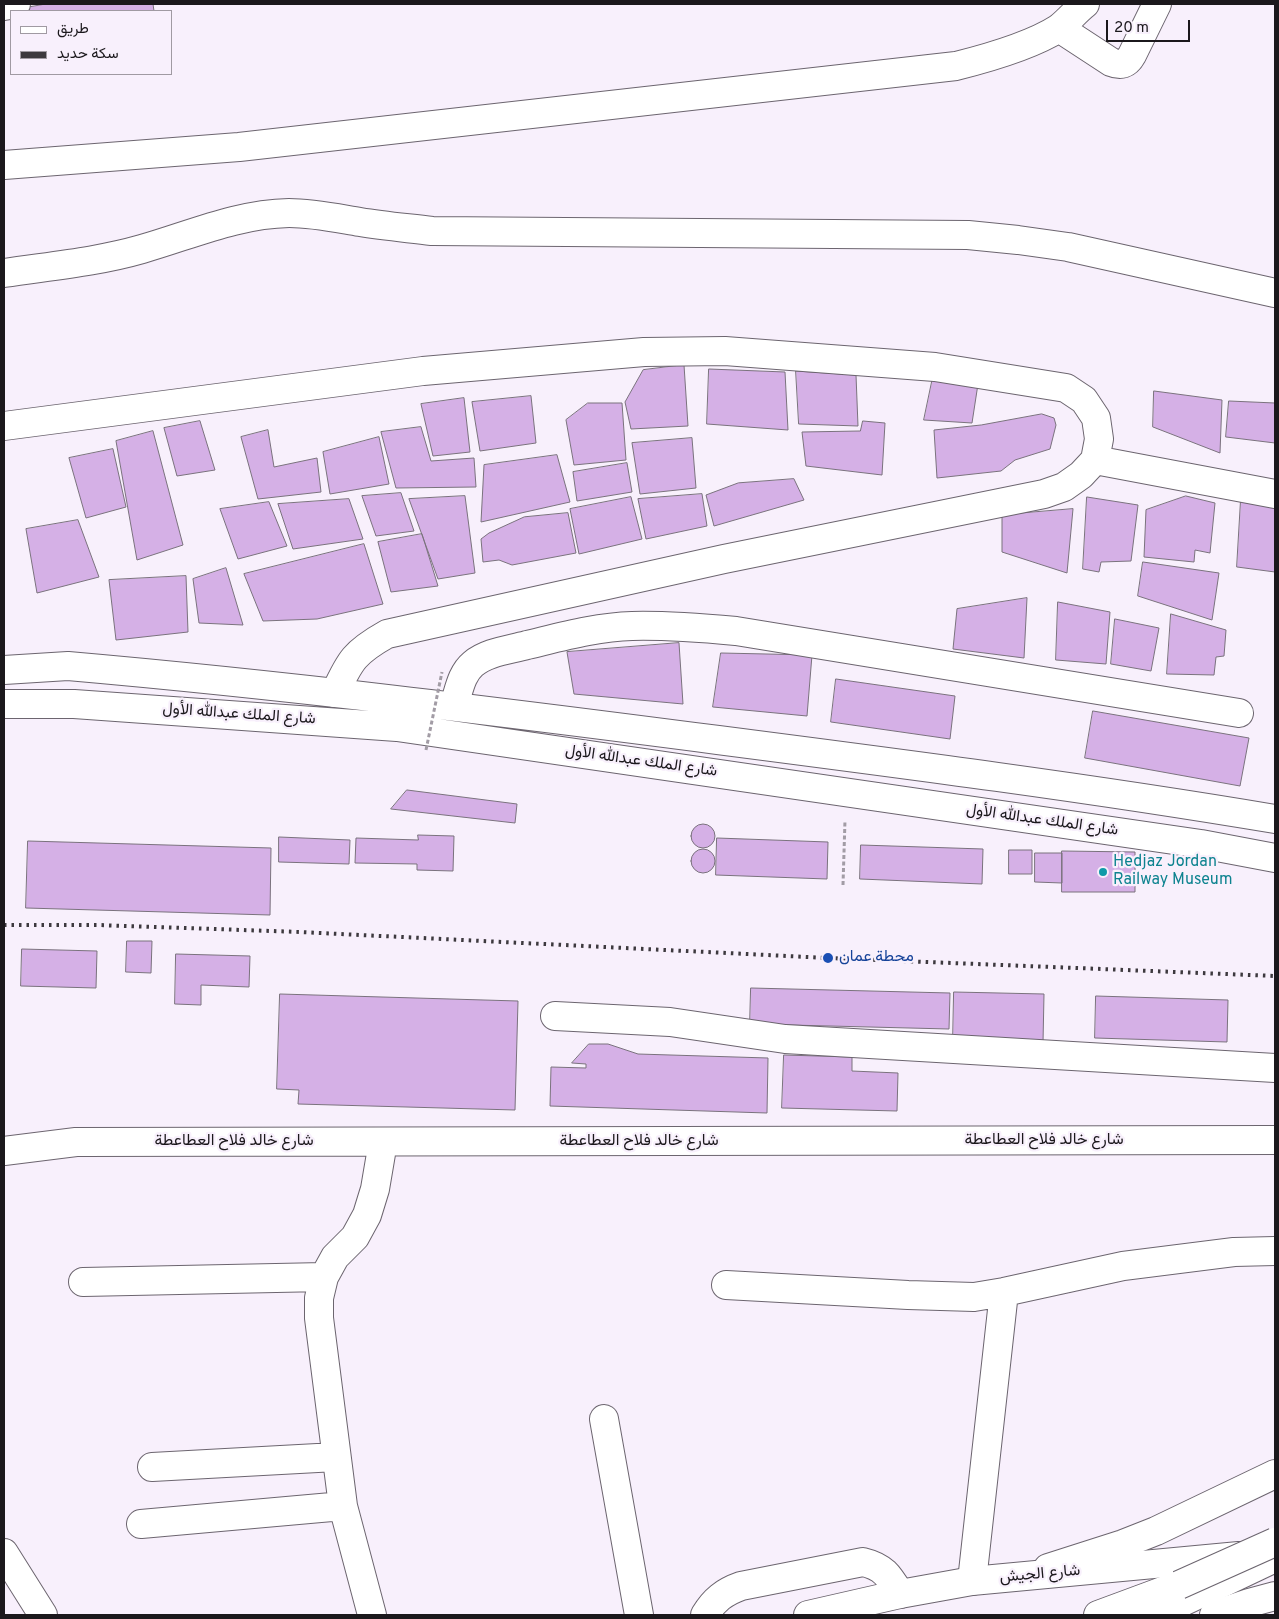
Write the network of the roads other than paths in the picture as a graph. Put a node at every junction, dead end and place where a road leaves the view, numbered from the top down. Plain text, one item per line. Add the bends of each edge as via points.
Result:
1 (16, 4) edge
2 (1085, 4) edge
3 (1157, 4) edge
4 (4, 6) edge
5 (1059, 28) junction
6 (4, 166) edge
7 (4, 273) edge
8 (1275, 293) edge
9 (4, 426) edge
10 (1095, 460) junction
11 (1275, 494) edge
12 (4, 670) edge
13 (335, 693) junction
14 (4, 704) edge
15 (454, 706) junction
16 (1239, 713) dead end
17 (330, 721) junction
18 (1275, 819) edge
19 (1275, 858) edge
20 (554, 1016) dead end
21 (1275, 1068) edge
22 (1275, 1140) edge
23 (384, 1142) junction
24 (4, 1152) edge
25 (1275, 1251) edge
26 (324, 1277) junction
27 (83, 1282) dead end
28 (726, 1285) dead end
29 (1004, 1292) junction
30 (604, 1419) dead end
31 (336, 1457) junction
32 (152, 1467) dead end
33 (1275, 1474) edge
34 (343, 1506) junction
35 (141, 1524) dead end
36 (1275, 1542) edge
37 (1275, 1550) edge
38 (4, 1553) edge
39 (1275, 1558) edge
40 (1029, 1575) junction
41 (972, 1581) junction
42 (900, 1594) junction
43 (1180, 1594) junction
44 (1275, 1596) edge
45 (1251, 1609) edge
46 (43, 1615) edge
47 (372, 1615) edge
48 (639, 1615) edge
49 (705, 1615) edge
50 (808, 1615) edge
51 (1098, 1615) edge
52 (1155, 1615) edge
53 (1214, 1615) edge

1 - 4 main road
2 - 5 main road
3 - 5 main road via 1129,60 1123,64 1111,62
5 - 6 main road via 992,57 920,71 239,147
7 - 8 main road via 112,257 216,224 252,216 289,213 432,231 968,235 1068,248
9 - 10 main road via 423,371 644,352 725,351 935,367 1066,388 1084,400 1096,418 1099,439
10 - 11 main road
10 - 13 main road via 1064,487 1044,494 387,634 365,647 348,665
12 - 13 main road, شارع الملك عبدالله الأول via 68,666
13 - 15 main road, شارع الملك عبدالله الأول
13 - 17 main road
14 - 17 main road, شارع الملك عبدالله الأول via 74,704
15 - 16 main road via 464,674 472,664 495,653 590,631 662,626 736,631
15 - 18 main road, شارع الملك عبدالله الأول via 850,757
17 - 19 main road, شارع الملك عبدالله الأول via 397,727 846,792 1201,844
20 - 21 main road via 670,1022 785,1039
22 - 23 main road, شارع خالد فلاح العطاعطة
23 - 24 main road, شارع خالد فلاح العطاعطة via 76,1142
23 - 26 main road via 367,1215
25 - 29 main road via 1234,1252 1123,1266
26 - 27 main road
26 - 31 main road via 319,1318
28 - 29 main road via 974,1297
29 - 41 main road
30 - 48 main road
31 - 32 main road
31 - 34 main road
33 - 40 main road via 1156,1531
34 - 35 main road
34 - 47 main road
36 - 43 main road, bridge
37 - 40 main road, شارع الجيش
38 - 46 main road
39 - 43 main road
40 - 41 main road, شارع الجيش
41 - 42 main road, شارع الجيش
42 - 49 main road via 884,1571 863,1562 741,1586 715,1600
42 - 50 main road, شارع الجيش
43 - 51 main road
43 - 52 main road
44 - 45 main road
45 - 53 main road

